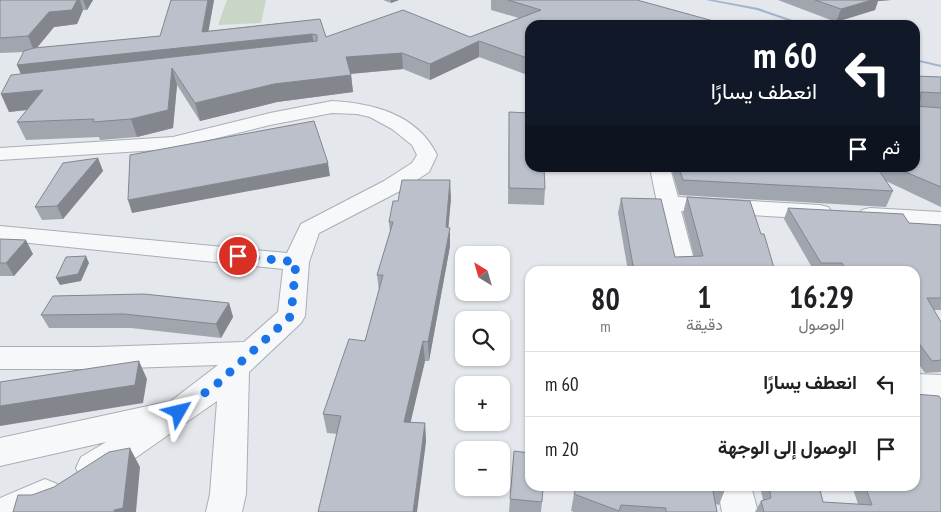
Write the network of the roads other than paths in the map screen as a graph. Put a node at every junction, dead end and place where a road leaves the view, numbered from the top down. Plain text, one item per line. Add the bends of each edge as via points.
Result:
1 (0, 154) edge
2 (661, 172) edge
3 (668, 204) junction
4 (941, 218) edge
5 (0, 233) edge
6 (296, 262) junction
7 (683, 266) edge
8 (0, 358) edge
9 (242, 360) junction
10 (920, 386) edge
11 (941, 387) edge
12 (179, 412) junction
13 (0, 452) edge
14 (735, 491) edge
15 (7, 512) edge
16 (224, 512) edge
17 (740, 512) edge

1 - 6 street via 173,143 332,107 377,113 422,142 427,154 421,167 392,186 309,229
2 - 3 street
3 - 4 street
3 - 7 street
5 - 6 street
6 - 9 street via 291,316
8 - 9 street
9 - 12 street
9 - 16 street
10 - 11 street
12 - 13 street
12 - 15 street via 72,482
14 - 17 street

